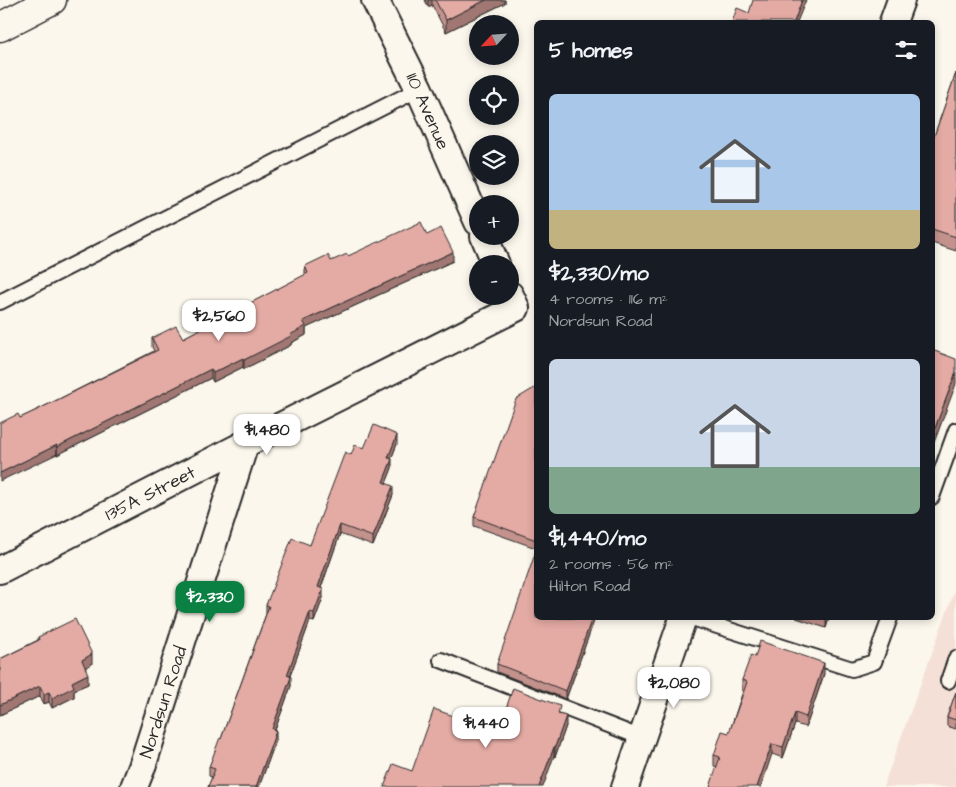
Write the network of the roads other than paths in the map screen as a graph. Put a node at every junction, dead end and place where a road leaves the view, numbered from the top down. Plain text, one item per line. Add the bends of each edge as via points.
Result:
1 (52, 0) edge
2 (375, 0) edge
3 (901, 0) edge
4 (894, 20) edge
5 (0, 27) edge
6 (419, 89) junction
7 (469, 202) edge
8 (0, 302) edge
9 (507, 305) edge
10 (956, 430) edge
11 (245, 444) junction
12 (935, 489) edge
13 (0, 570) edge
14 (682, 620) edge
15 (697, 620) edge
16 (889, 620) edge
17 (956, 658) edge
18 (441, 660) dead end
19 (948, 681) dead end
20 (642, 738) junction
21 (134, 787) edge
22 (625, 787) edge

1 - 5 street
2 - 6 street, 110 Avenue
3 - 4 street
6 - 7 street, 110 Avenue
6 - 8 lane
9 - 11 street, 135A Street
10 - 12 lane
11 - 13 street, 135A Street
11 - 21 street, Nordsun Road
14 - 20 street
15 - 16 lane via 852,669 874,662
17 - 19 lane
18 - 20 lane
20 - 22 street

